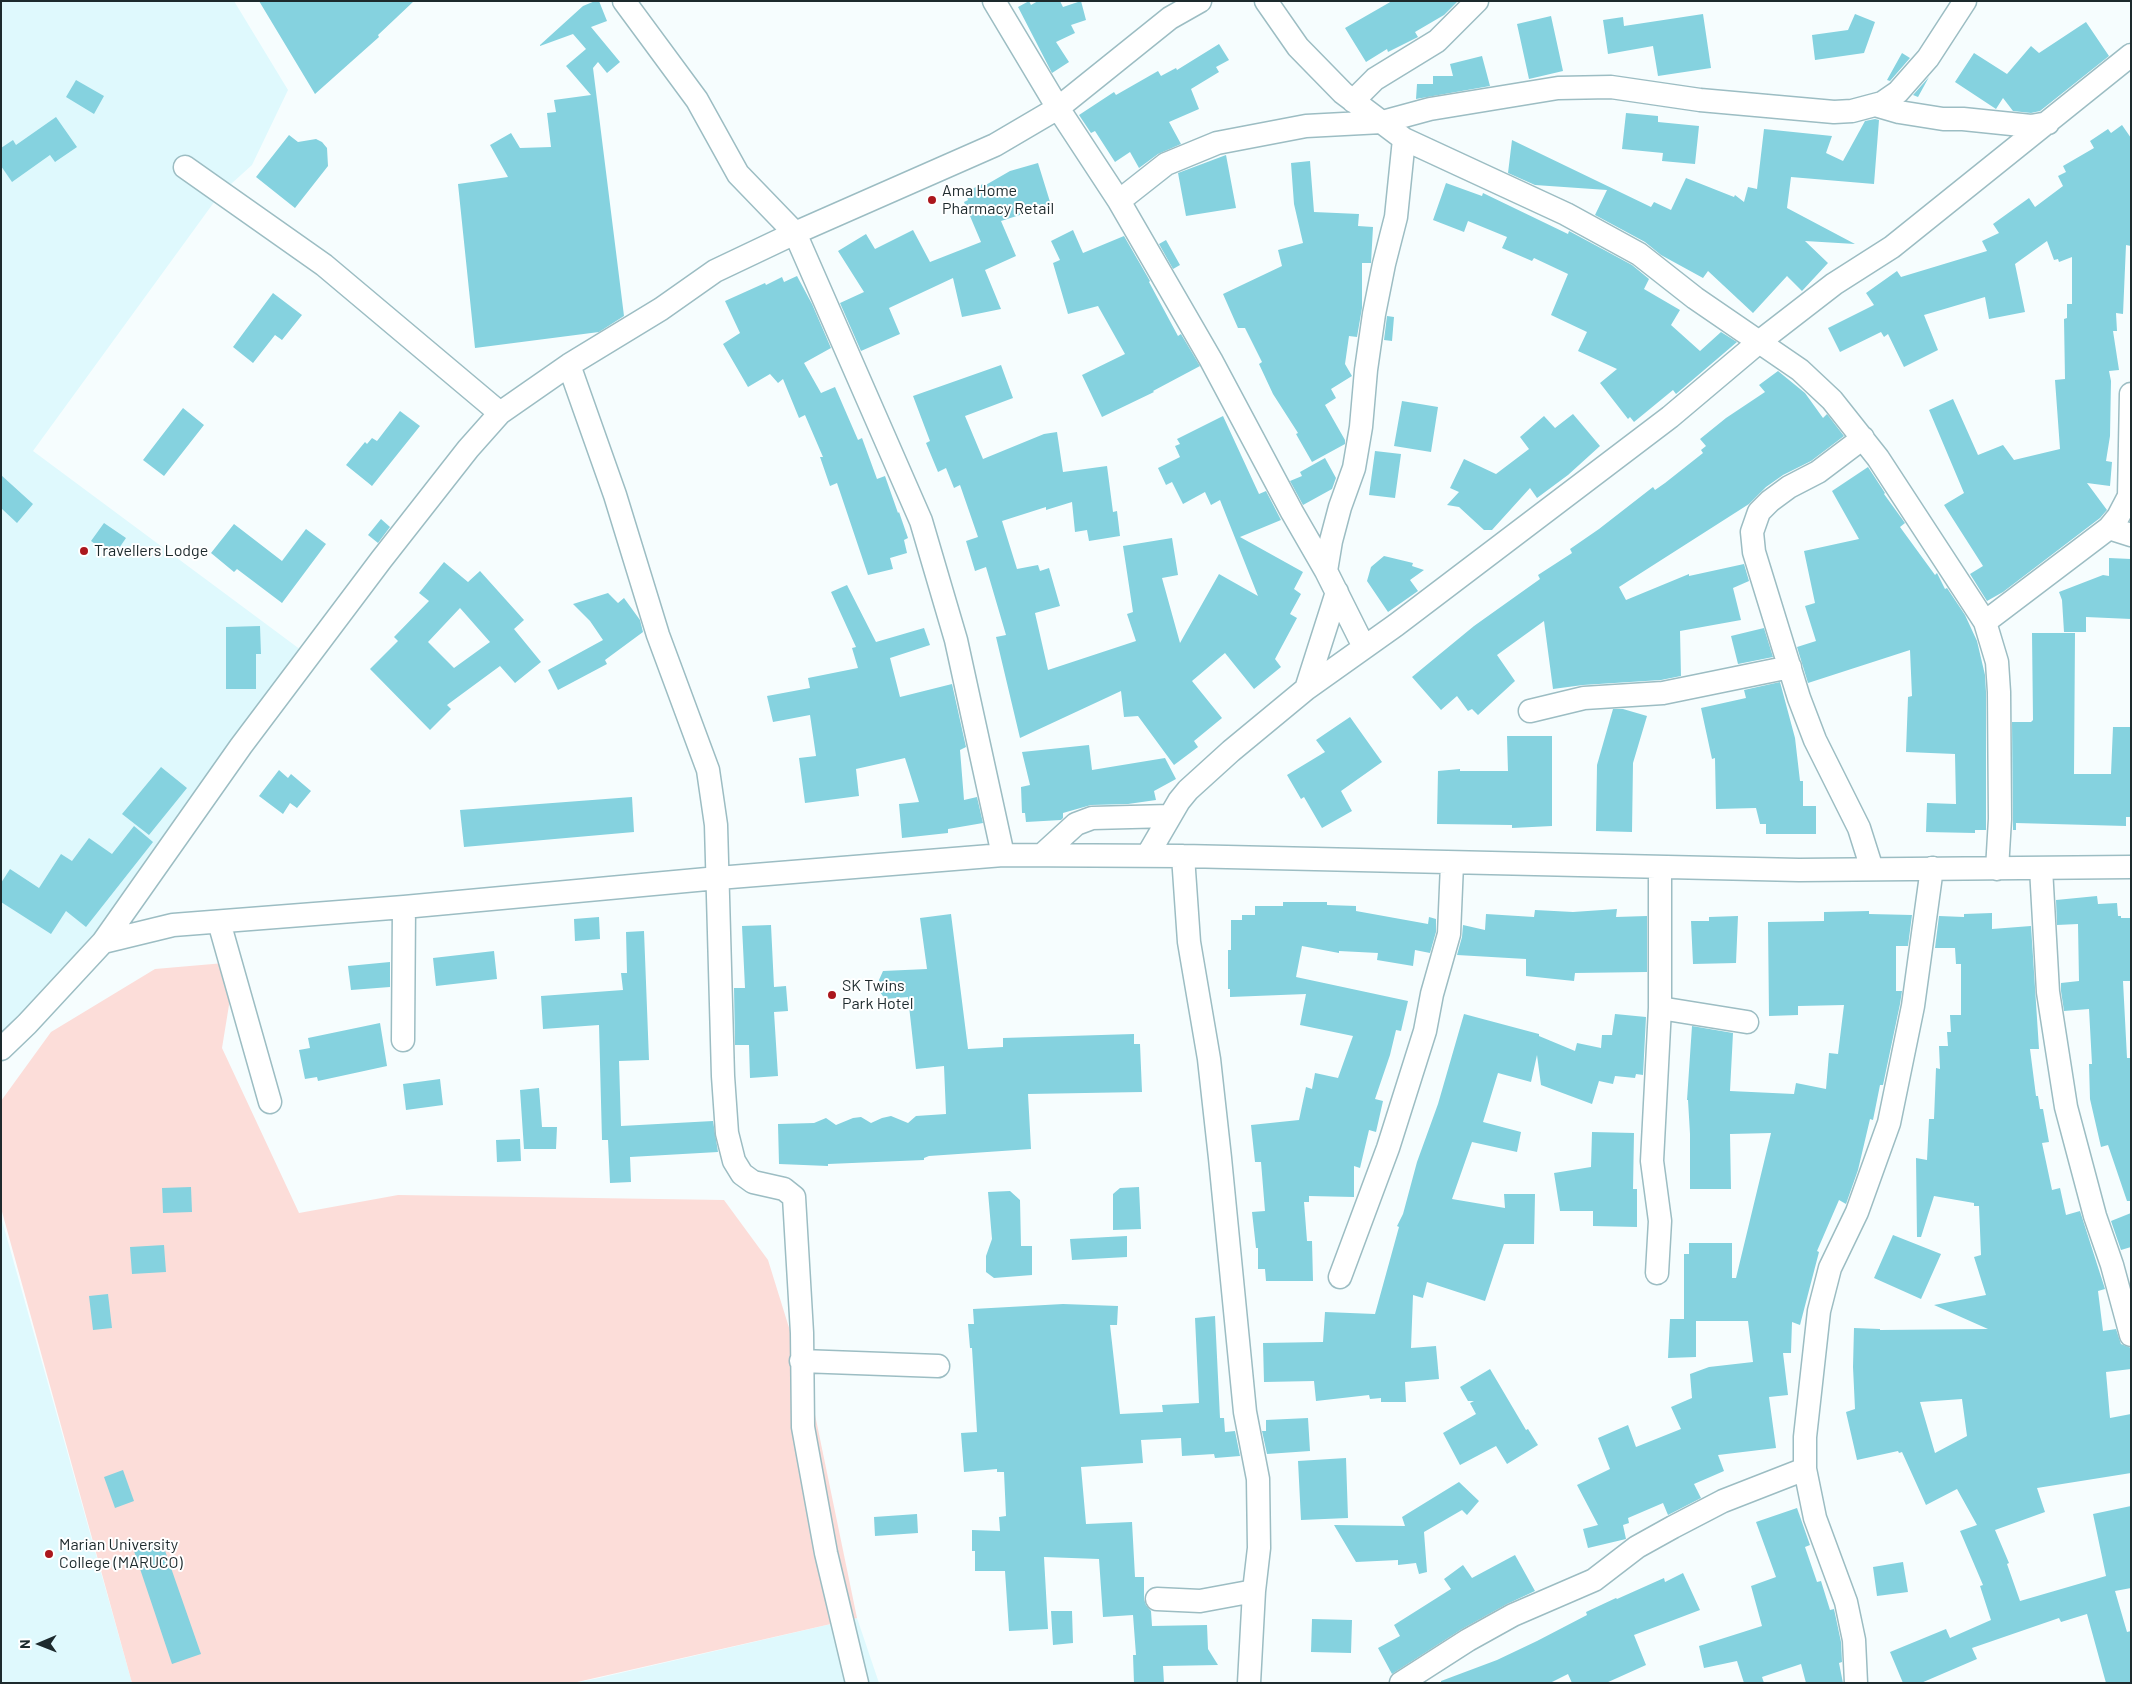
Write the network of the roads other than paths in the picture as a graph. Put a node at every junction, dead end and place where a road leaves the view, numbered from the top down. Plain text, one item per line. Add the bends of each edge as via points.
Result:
1 (624, 1) edge
2 (994, 1) edge
3 (1200, 1) edge
4 (1266, 1) edge
5 (1477, 1) edge
6 (1954, 5) edge
7 (2131, 55) edge
8 (1348, 97) junction
9 (1875, 105) junction
10 (1058, 108) junction
11 (1382, 122) junction
12 (2048, 123) junction
13 (1306, 126) junction
14 (1404, 139) junction
15 (185, 166) dead end
16 (1119, 201) junction
17 (795, 233) junction
18 (1759, 342) junction
19 (569, 365) junction
20 (2131, 394) edge
21 (500, 413) junction
22 (1863, 438) junction
23 (2109, 528) junction
24 (2131, 535) edge
25 (1326, 571) junction
26 (1337, 592) junction
27 (1985, 622) junction
28 (1364, 647) junction
29 (1790, 667) junction
30 (1306, 689) junction
31 (1530, 711) dead end
32 (1170, 816) junction
33 (1003, 855) junction
34 (1042, 856) junction
35 (1147, 856) junction
36 (1183, 856) junction
37 (1452, 864) junction
38 (1660, 867) junction
39 (2131, 867) edge
40 (1932, 868) junction
41 (2041, 868) junction
42 (1997, 869) junction
43 (1872, 870) junction
44 (718, 878) junction
45 (404, 907) junction
46 (219, 922) junction
47 (103, 942) junction
48 (1660, 1008) junction
49 (1746, 1022) dead end
50 (404, 1040) dead end
51 (1, 1049) edge
52 (270, 1102) dead end
53 (1657, 1273) dead end
54 (1340, 1277) dead end
55 (2131, 1335) edge
56 (801, 1362) junction
57 (938, 1366) dead end
58 (1805, 1469) junction
59 (1254, 1591) junction
60 (1157, 1599) dead end
61 (857, 1683) edge
62 (1249, 1683) edge
63 (1401, 1683) edge
64 (1856, 1683) edge

1 - 17 street via 697,100 738,174
2 - 10 street
3 - 10 street via 1170,18
4 - 8 street via 1298,47
5 - 8 street via 1438,41
6 - 9 street via 1928,58 1898,92
7 - 12 street
8 - 11 street
8 - 13 street
9 - 11 street via 1834,112 1700,100 1611,87 1558,88 1430,110
9 - 12 street via 1943,119 2031,126
10 - 16 street
10 - 17 street via 995,145
11 - 13 street
11 - 14 street
12 - 18 street via 1892,247 1834,284
13 - 16 street via 1217,143 1166,164
14 - 18 street via 1566,214 1639,254
14 - 25 street via 1396,216 1374,314 1354,468 1333,532
15 - 21 street via 324,265
16 - 25 street via 1211,360
17 - 19 street via 715,271 661,309
17 - 33 street via 920,521 956,640
18 - 22 street via 1800,370 1832,400
18 - 28 street via 1670,417
19 - 21 street
19 - 44 street via 615,495 658,635 708,770 716,825
20 - 23 street via 2129,496
21 - 47 street via 381,560 241,746
22 - 27 street
22 - 29 street via 1818,472 1770,501 1759,512 1752,532 1754,552
23 - 24 street
23 - 27 street
25 - 26 street
26 - 28 street
26 - 30 street
27 - 42 street via 1997,662 1999,692
28 - 30 street
29 - 31 street via 1663,693 1584,698
29 - 43 street via 1815,740 1859,828
30 - 32 street via 1188,790
32 - 34 street via 1092,818 1076,824
32 - 35 street
33 - 34 street
33 - 44 street
34 - 35 street
35 - 36 street
36 - 37 street
36 - 59 street via 1189,942 1209,1059 1245,1412 1258,1479 1259,1548
37 - 38 street
37 - 54 street via 1449,934 1425,1031 1388,1148
38 - 43 street
38 - 48 street
39 - 41 street
40 - 42 street
40 - 43 street
40 - 58 street via 1912,1006 1889,1123 1857,1212 1830,1268 1819,1311 1805,1437
41 - 42 street
41 - 55 street via 2048,992 2066,1107
44 - 45 street
44 - 56 street via 727,1133 734,1161 742,1174 753,1182 784,1189 794,1197
45 - 46 street
45 - 50 street
46 - 47 street via 172,925
46 - 52 street
47 - 51 street
48 - 49 street
48 - 53 street via 1652,1161 1660,1221
56 - 57 street
56 - 61 street via 805,1436 826,1554
58 - 63 street via 1723,1501 1673,1527 1637,1547 1594,1580 1513,1615
58 - 64 street via 1815,1518 1846,1602 1854,1640
59 - 60 street via 1200,1601
59 - 62 street

